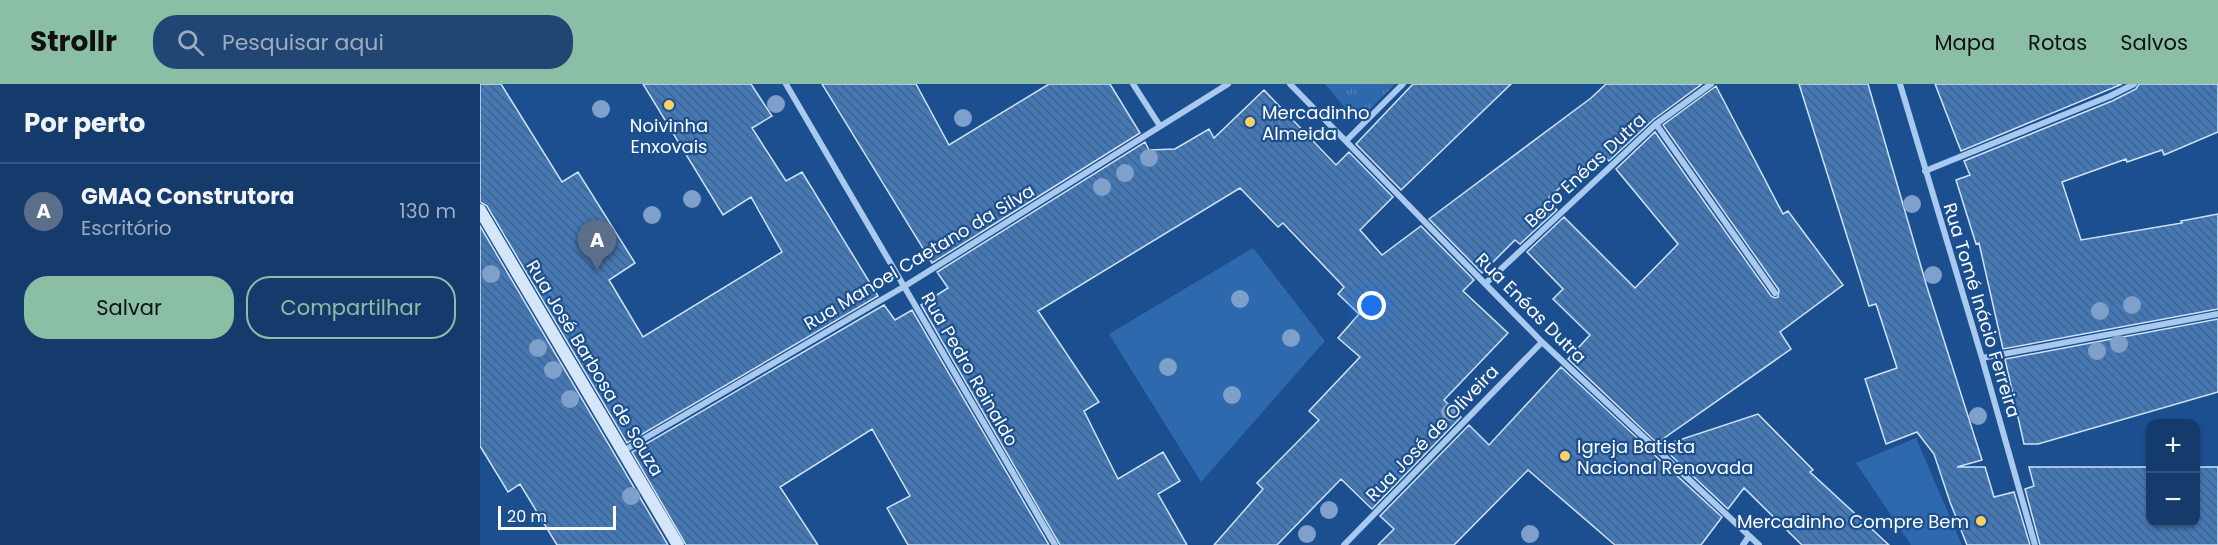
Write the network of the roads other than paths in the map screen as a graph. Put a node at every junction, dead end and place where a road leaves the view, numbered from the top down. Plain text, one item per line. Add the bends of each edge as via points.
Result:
1 (786, 84) edge
2 (1133, 84) edge
3 (1228, 84) edge
4 (1290, 84) edge
5 (1403, 84) edge
6 (1711, 84) edge
7 (1900, 84) edge
8 (2134, 84) edge
9 (1656, 124) junction
10 (1160, 126) junction
11 (1346, 141) junction
12 (1925, 171) junction
13 (480, 210) edge
14 (1485, 284) junction
15 (905, 286) junction
16 (1775, 293) dead end
17 (2218, 314) edge
18 (1542, 342) junction
19 (1982, 358) junction
20 (623, 451) junction
21 (1749, 536) junction
22 (678, 545) edge
23 (1055, 545) edge
24 (1344, 545) edge
25 (1743, 545) edge
26 (1759, 545) edge
27 (2035, 545) edge

1 - 15 street, Rua Pedro Reinaldo
2 - 10 street
3 - 10 street, Rua Manoel Caetano da Silva
4 - 11 street, Rua Enéas Dutra
5 - 11 street
6 - 9 street, Beco Enéas Dutra
7 - 12 street, Rua Tomé Inácio Ferreira
8 - 12 street
9 - 14 street, Beco Enéas Dutra
9 - 16 street
10 - 15 street, Rua Manoel Caetano da Silva
11 - 14 street, Rua Enéas Dutra
12 - 19 street, Rua Tomé Inácio Ferreira
13 - 20 street, Rua José Barbosa de Souza
14 - 18 street, Rua Enéas Dutra
15 - 20 street, Rua Manoel Caetano da Silva
15 - 23 street, Rua Pedro Reinaldo
17 - 19 street
18 - 21 street, Rua Enéas Dutra
18 - 24 street, Rua José de Oliveira
19 - 27 street, Rua Tomé Inácio Ferreira
20 - 22 street, Rua José Barbosa de Souza
21 - 25 street
21 - 26 street, Rua Enéas Dutra

